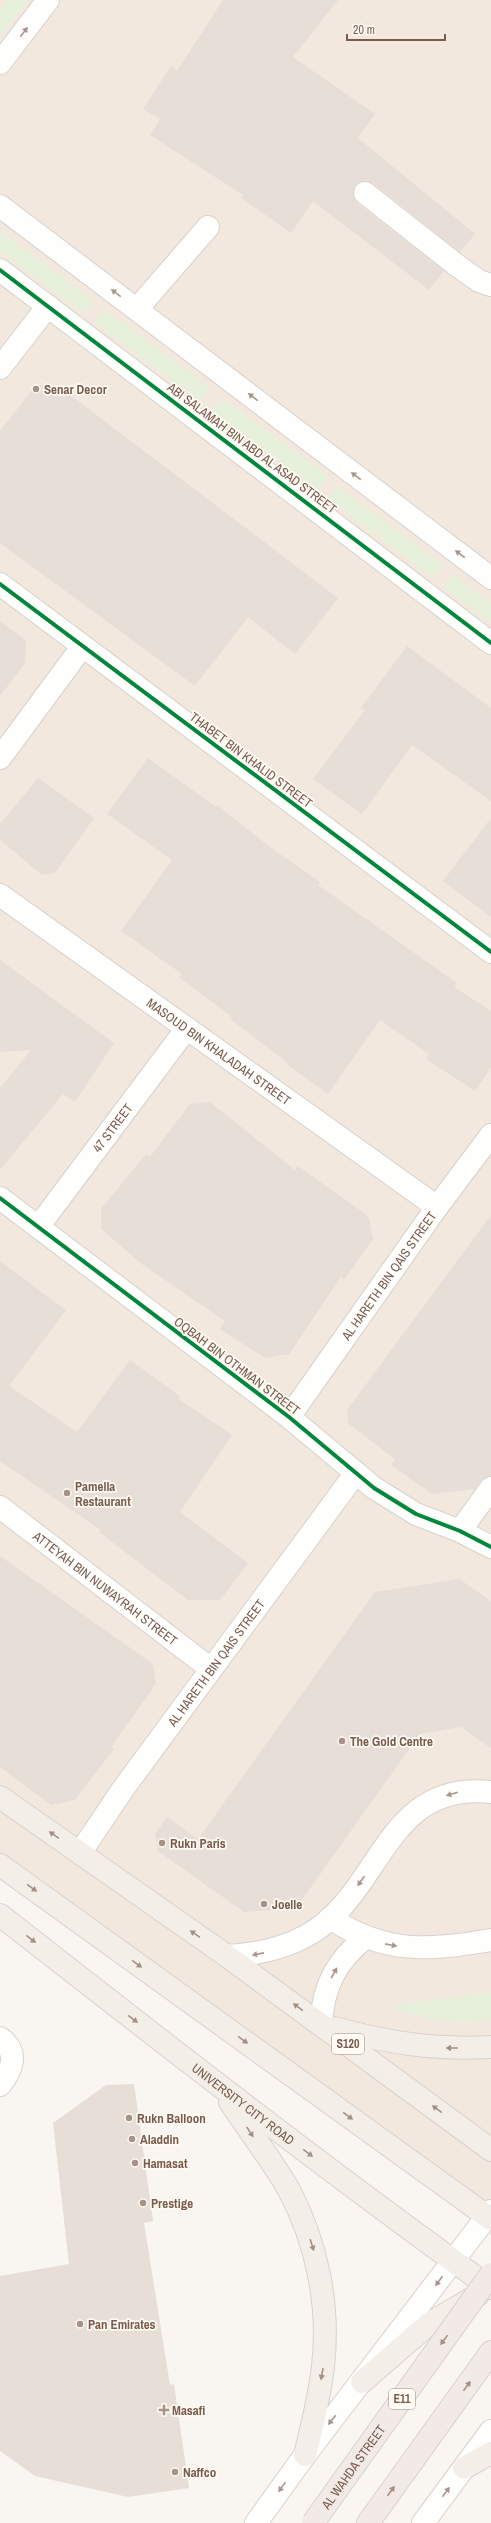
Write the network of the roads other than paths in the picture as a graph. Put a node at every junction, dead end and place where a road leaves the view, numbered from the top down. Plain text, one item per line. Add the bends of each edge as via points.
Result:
1 (48, 0) edge
2 (0, 63) edge
3 (365, 193) dead end
4 (0, 206) edge
5 (208, 227) dead end
6 (0, 270) edge
7 (491, 285) edge
8 (48, 306) junction
9 (137, 309) junction
10 (0, 368) edge
11 (491, 578) edge
12 (0, 584) edge
13 (491, 643) edge
14 (82, 647) junction
15 (0, 758) edge
16 (0, 895) edge
17 (491, 952) edge
18 (187, 1028) junction
19 (491, 1135) edge
20 (0, 1198) edge
21 (437, 1207) junction
22 (38, 1227) junction
23 (289, 1417) junction
24 (355, 1474) junction
25 (491, 1488) edge
26 (0, 1507) edge
27 (460, 1531) junction
28 (491, 1547) edge
29 (211, 1669) junction
30 (491, 1792) edge
31 (0, 1797) edge
32 (80, 1853) junction
33 (0, 1865) edge
34 (0, 1915) edge
35 (330, 1918) junction
36 (365, 1938) junction
37 (491, 1940) edge
38 (227, 1956) junction
39 (321, 2024) junction
40 (0, 2038) edge
41 (491, 2047) edge
42 (0, 2085) edge
43 (221, 2088) junction
44 (491, 2150) edge
45 (490, 2216) edge
46 (454, 2261) junction
47 (491, 2274) edge
48 (491, 2288) edge
49 (491, 2352) edge
50 (362, 2382) junction
51 (491, 2432) edge
52 (491, 2453) edge
53 (305, 2455) junction
54 (464, 2468) junction
55 (256, 2523) edge
56 (313, 2523) edge
57 (368, 2523) edge
58 (423, 2523) edge

2 -> 1 street
3 - 7 street via 459,267 479,281
9 -> 4 street
5 - 9 street
6 - 8 street, ABI SALAMAH BIN ABD AL ASAD STREET
8 - 10 street
8 - 13 street, ABI SALAMAH BIN ABD AL ASAD STREET
11 -> 9 street
12 - 14 street, THABET BIN KHALID STREET
14 - 15 street
14 - 17 street, THABET BIN KHALID STREET
16 - 18 street, MASOUD BIN KHALADAH STREET
18 - 21 street, MASOUD BIN KHALADAH STREET
18 - 22 street, 47 STREET
19 - 21 street, AL HARETH BIN QAIS STREET
20 - 22 street, OQBAH BIN OTHMAN STREET
21 - 23 street, AL HARETH BIN QAIS STREET
22 - 23 street, OQBAH BIN OTHMAN STREET
23 - 24 street, OQBAH BIN OTHMAN STREET
24 - 27 street, OQBAH BIN OTHMAN STREET via 416,1514
24 - 29 street, AL HARETH BIN QAIS STREET
25 - 27 street
26 - 29 street, ATTEYAH BIN NUWAYRAH STREET
27 - 28 street, OQBAH BIN OTHMAN STREET
29 - 32 street, AL HARETH BIN QAIS STREET via 123,1789
30 -> 35 street via 457,1793 437,1799 418,1810 402,1823 349,1898
32 -> 31 main road, S120
38 -> 32 main road, S120
33 -> 45 main road
34 -> 43 main road, UNIVERSITY CITY ROAD
35 - 36 street
35 -> 38 street via 308,1935 282,1947 256,1955
36 -> 37 street via 404,1948 425,1949
39 -> 36 street via 326,1991 332,1975 341,1961
39 -> 38 main road, S120
41 -> 39 main road via 420,2046 386,2042
44 -> 39 main road, S120
40 - 42 street via 10,2048 13,2056 8,2074
43 -> 46 main road, UNIVERSITY CITY ROAD
43 -> 53 main road via 288,2189 304,2223 316,2258 325,2329 324,2365
45 - 46 street
46 - 48 main road, UNIVERSITY CITY ROAD
46 -> 50 street
47 -> 56 highway, AL WAHDA STREET / E11, bridge
48 - 50 main road via 430,2323
57 -> 49 highway
50 -> 53 street
51 - 54 street
52 - 54 main road
53 -> 55 street
58 -> 54 street

